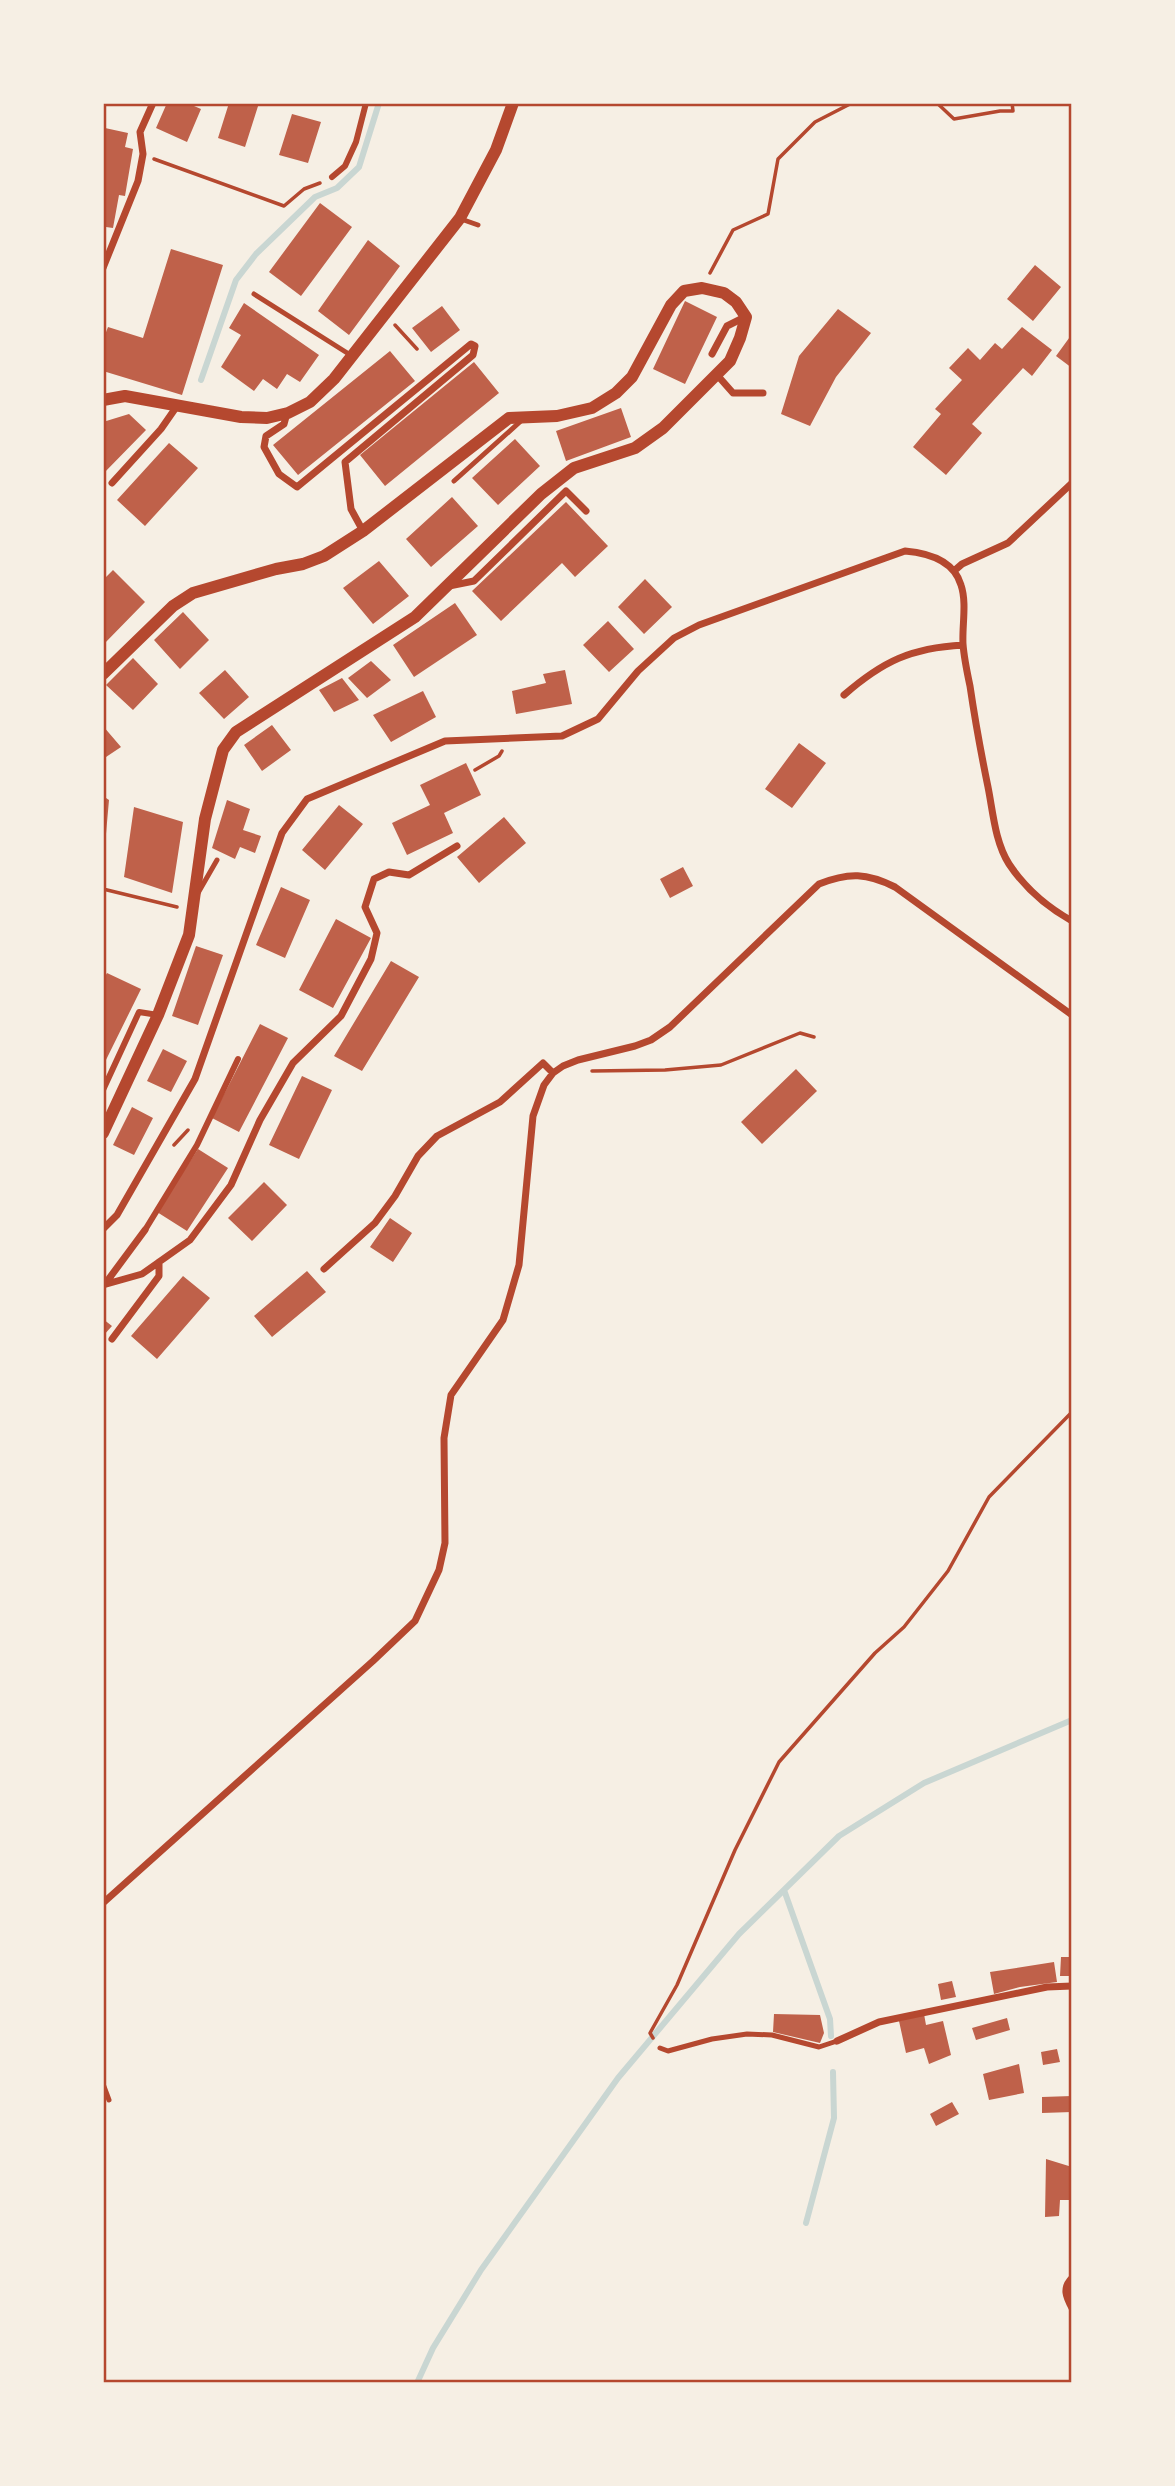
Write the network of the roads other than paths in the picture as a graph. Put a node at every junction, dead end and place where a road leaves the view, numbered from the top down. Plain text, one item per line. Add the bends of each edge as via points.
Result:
1 (153, 103) edge
2 (366, 103) edge
3 (513, 103) edge
4 (332, 177) road end
5 (460, 218) junction
6 (478, 225) dead end
7 (103, 268) edge
8 (254, 294) dead end
9 (746, 317) junction
10 (712, 354) dead end
11 (352, 356) junction
12 (718, 376) junction
13 (763, 393) dead end
14 (103, 400) edge
15 (177, 406) junction
16 (288, 413) junction
17 (527, 416) junction
18 (454, 481) dead end
19 (112, 483) dead end
20 (1070, 487) edge
21 (586, 511) dead end
22 (363, 531) junction
23 (954, 571) junction
24 (448, 586) junction
25 (963, 646) junction
26 (103, 674) edge
27 (844, 695) dead end
28 (457, 846) dead end
29 (217, 860) dead end
30 (196, 895) junction
31 (1072, 921) edge
32 (158, 1015) junction
33 (1072, 1015) edge
34 (237, 1059) dead end
35 (553, 1073) junction
36 (103, 1090) edge
37 (103, 1133) edge
38 (103, 1229) edge
39 (145, 1230) joint
40 (159, 1262) junction
41 (324, 1269) dead end
42 (104, 1285) edge
43 (112, 1339) dead end
44 (103, 1903) edge
45 (1072, 1986) edge
46 (836, 2041) joint
47 (660, 2048) dead end
48 (103, 2084) edge
49 (110, 2100) dead end
50 (1072, 2278) edge
51 (1072, 2308) edge

1 - 7 street via 140,132 143,154 138,181
2 - 4 street via 345,166
3 - 5 street via 496,150
5 - 6 lane
5 - 11 street
8 - 11 lane
9 - 10 street via 727,326
9 - 12 street via 730,362
9 - 17 street via 724,293 702,288 684,291 632,377 616,393 592,408 557,416
11 - 16 street via 310,402
12 - 13 street via 733,393
12 - 24 street via 663,428 635,447 574,468
14 - 15 street via 125,396
15 - 16 street via 241,417
15 - 19 street
16 - 22 street via 284,424 266,436 264,447 279,474 297,488 471,344 475,346 473,355 345,461 351,509
17 - 18 lane
17 - 22 street via 509,418
20 - 23 street via 1008,543
21 - 24 street via 566,491 474,581
22 - 26 street via 303,564 193,593 173,606
23 - 25 street via 963,597
23 - 38 street via 925,553 905,551 674,638 638,671 598,719 562,736 445,741 307,799 282,833 195,1079 117,1215
24 - 30 street via 415,617 236,732 223,750 205,819
25 - 27 street via 939,646 897,657
25 - 31 street via 999,842 1027,887 1050,909
28 - 40 street via 409,875 389,872 374,879 365,907 377,933 372,959 341,1016 293,1063 260,1120 231,1185 190,1240
29 - 30 lane
30 - 32 street via 189,935
32 - 36 street via 139,1012
32 - 37 street
33 - 35 street via 895,887 867,876 839,876 819,884 670,1027 635,1046 578,1060
34 - 39 street via 197,1145
35 - 41 street via 543,1063 500,1102 437,1136 418,1156 375,1223
35 - 44 street via 533,1116 519,1265 503,1320 451,1395 444,1438 445,1543 439,1570 415,1621
39 - 42 street
40 - 42 street via 142,1274
40 - 43 street via 159,1276
45 - 46 street via 1047,1987 879,2022
46 - 47 lane via 819,2047 747,2034 668,2051
48 - 49 lane
50 - 51 street via 1065,2295

